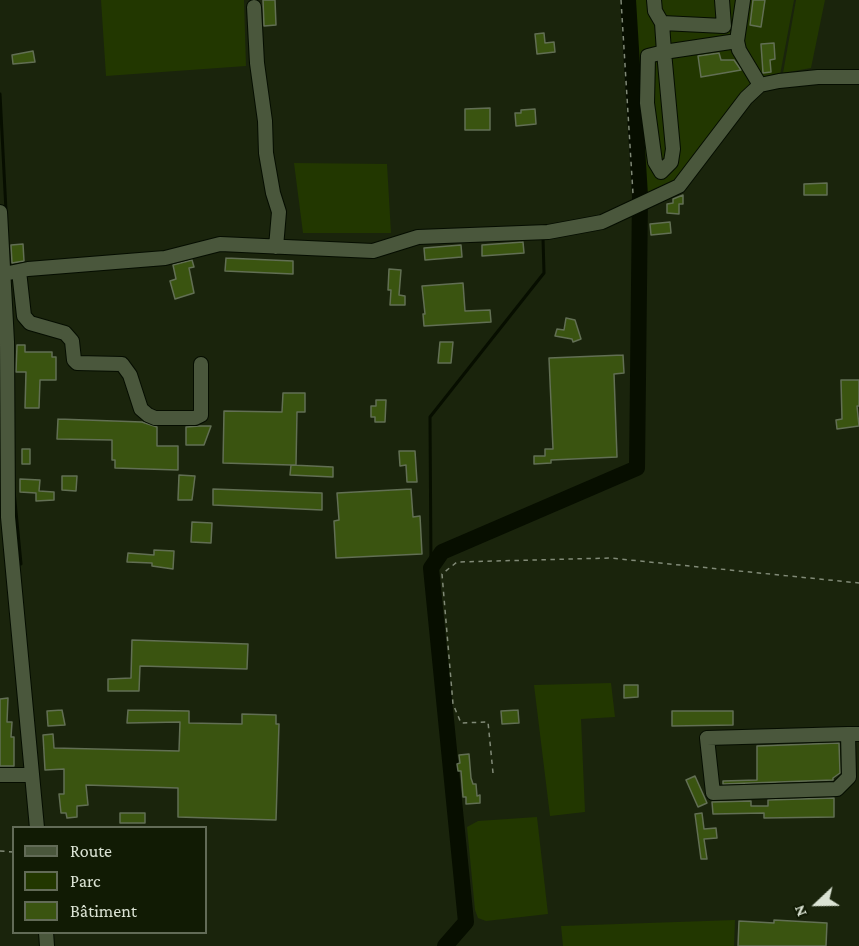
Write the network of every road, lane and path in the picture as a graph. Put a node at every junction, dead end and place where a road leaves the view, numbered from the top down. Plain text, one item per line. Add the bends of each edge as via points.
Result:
1 (621, 0) edge
2 (654, 0) edge
3 (722, 0) edge
4 (743, 0) edge
5 (254, 7) dead end
6 (662, 23) junction
7 (737, 41) junction
8 (664, 52) junction
9 (859, 77) edge
10 (760, 85) junction
11 (640, 205) junction
12 (0, 212) edge
13 (276, 247) junction
14 (19, 271) junction
15 (4, 274) junction
16 (4, 342) edge
17 (201, 364) dead end
18 (859, 583) edge
19 (854, 734) edge
20 (493, 773) dead end
21 (0, 775) edge
22 (28, 775) junction
23 (37, 826) edge

1 - 11 path
2 - 6 street
3 - 6 street via 723,26
4 - 7 street
5 - 13 street via 266,153 279,212
6 - 8 street
7 - 8 street
7 - 10 street
8 - 8 street via 648,56 647,102 655,162 661,172 670,162 673,149
9 - 10 street via 818,77
10 - 11 street via 679,186
11 - 13 street via 602,222 548,232 418,237 373,251
12 - 15 street
13 - 14 street via 220,244 165,258
14 - 15 street
14 - 17 street via 24,316 30,323 65,333 72,340 77,363 122,364 130,375 141,409 148,415 201,415
15 - 16 street
16 - 22 street via 8,517
18 - 20 path via 610,558 457,562 442,574 453,704 461,723 488,722
19 - 19 street via 707,738 713,793 837,789 849,777
21 - 22 street
22 - 23 street

